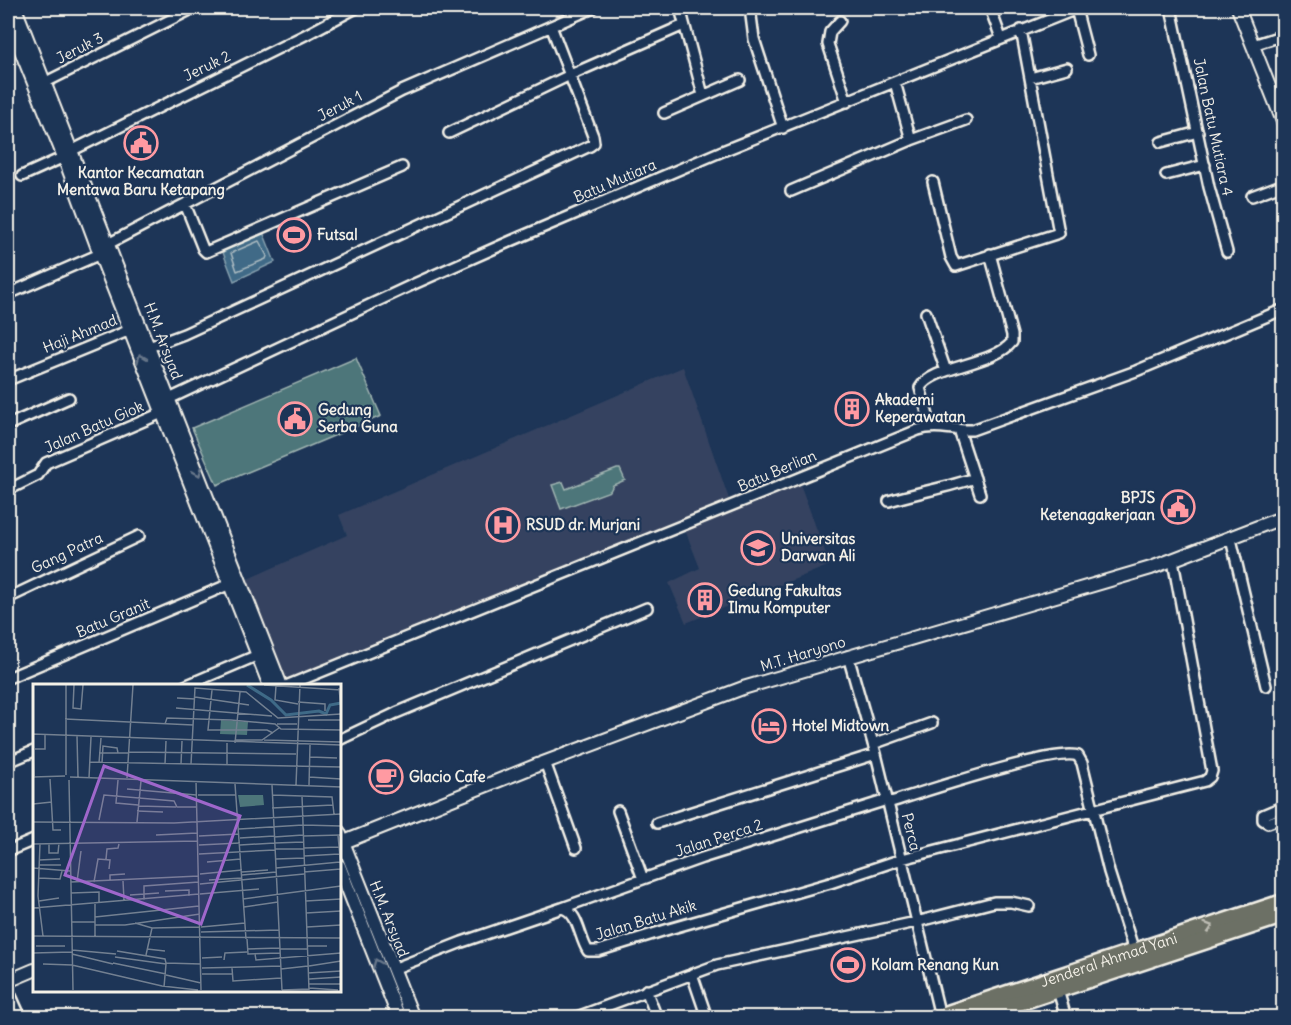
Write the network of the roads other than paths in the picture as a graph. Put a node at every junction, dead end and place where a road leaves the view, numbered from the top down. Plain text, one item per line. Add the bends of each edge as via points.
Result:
1 (15, 8) edge
2 (194, 8) edge
3 (356, 8) edge
4 (593, 8) edge
5 (680, 8) edge
6 (750, 8) edge
7 (990, 8) edge
8 (1078, 8) edge
9 (1171, 8) edge
10 (1238, 8) edge
11 (8, 19) edge
12 (840, 21) dead end
13 (684, 25) junction
14 (551, 26) junction
15 (1021, 30) junction
16 (1284, 34) edge
17 (1001, 38) junction
18 (1253, 45) junction
19 (1088, 56) dead end
20 (1067, 68) dead end
21 (570, 75) junction
22 (1030, 78) junction
23 (740, 80) dead end
24 (896, 82) junction
25 (44, 83) junction
26 (703, 94) junction
27 (847, 102) junction
28 (664, 113) dead end
29 (966, 120) dead end
30 (1284, 124) edge
31 (783, 128) junction
32 (1198, 132) junction
33 (449, 133) dead end
34 (911, 140) junction
35 (1161, 142) dead end
36 (68, 154) junction
37 (1205, 165) junction
38 (402, 167) dead end
39 (1166, 175) dead end
40 (22, 176) dead end
41 (933, 182) dead end
42 (1284, 184) edge
43 (791, 191) dead end
44 (1252, 196) dead end
45 (185, 204) junction
46 (104, 249) junction
47 (1227, 252) dead end
48 (990, 254) junction
49 (8, 294) edge
50 (1284, 309) edge
51 (926, 313) dead end
52 (130, 330) junction
53 (149, 347) junction
54 (946, 371) junction
55 (8, 380) edge
56 (69, 398) dead end
57 (169, 399) junction
58 (164, 412) junction
59 (8, 425) edge
60 (931, 426) junction
61 (959, 430) junction
62 (975, 478) junction
63 (8, 490) edge
64 (980, 494) dead end
65 (889, 501) dead end
66 (1284, 517) edge
67 (139, 536) dead end
68 (1231, 539) junction
69 (1173, 561) junction
70 (230, 584) junction
71 (8, 598) edge
72 (647, 608) dead end
73 (258, 655) junction
74 (848, 656) junction
75 (8, 678) edge
76 (190, 684) edge
77 (269, 684) edge
78 (283, 684) edge
79 (289, 684) edge
80 (1266, 686) dead end
81 (932, 723) dead end
82 (340, 740) edge
83 (873, 744) junction
84 (33, 751) edge
85 (876, 754) junction
86 (8, 762) edge
87 (545, 762) junction
88 (887, 802) junction
89 (1284, 806) edge
90 (618, 811) dead end
91 (1094, 811) junction
92 (1284, 817) edge
93 (657, 823) dead end
94 (340, 839) edge
95 (33, 840) edge
96 (576, 848) dead end
97 (8, 851) edge
98 (902, 859) junction
99 (340, 868) edge
100 (643, 879) junction
101 (1284, 902) edge
102 (1029, 906) dead end
103 (562, 908) junction
104 (1284, 915) edge
105 (916, 922) junction
106 (1134, 951) junction
107 (393, 969) junction
108 (33, 970) edge
109 (692, 974) junction
110 (8, 981) edge
111 (8, 989) edge
112 (646, 990) junction
113 (1058, 990) junction
114 (396, 993) junction
115 (590, 1015) edge
116 (21, 1017) edge
117 (399, 1017) edge
118 (413, 1017) edge
119 (574, 1017) edge
120 (657, 1017) edge
121 (707, 1017) edge
122 (937, 1017) edge
123 (972, 1017) edge
124 (1066, 1017) edge

1 - 25 street, H.M. Arsyad
2 - 25 street, Jeruk 3
3 - 36 street, Jeruk 2
4 - 14 street, Jeruk 1
5 - 13 street
6 - 31 street via 754,39
7 - 17 street
8 - 15 street, Batu Mutiara
8 - 19 street
9 - 32 street, Jalan Batu Mutiara 4
10 - 18 street
11 - 36 street, H.M. Arsyad
12 - 27 street via 828,44
13 - 21 street
13 - 26 street
14 - 21 street
14 - 45 street, Jeruk 1 via 402,91
15 - 17 street, Batu Mutiara
15 - 22 street
16 - 18 street
17 - 24 street, Batu Mutiara
18 - 30 street
20 - 22 street
21 - 33 street
21 - 53 street via 594,136 590,146
22 - 48 street via 1059,233
23 - 26 street
24 - 27 street, Batu Mutiara
24 - 34 street
25 - 36 street, H.M. Arsyad
26 - 28 street
27 - 31 street, Batu Mutiara
29 - 34 street
31 - 57 street, Batu Mutiara via 511,241
32 - 35 street
32 - 37 street, Jalan Batu Mutiara 4
34 - 43 street
36 - 40 street, Jeruk 2
36 - 46 street, H.M. Arsyad
37 - 39 street
37 - 47 street, Jalan Batu Mutiara 4
38 - 45 street via 206,252
41 - 48 street via 953,263 956,266
42 - 44 street
45 - 46 street, Jeruk 1
46 - 49 street, Jeruk 1
46 - 52 street, H.M. Arsyad
46 - 53 street, H.M. Arsyad
48 - 54 street via 1012,342 999,353
50 - 61 street, Batu Berlian via 1080,393 972,430
51 - 54 street
52 - 55 street, Haji Ahmad
58 -> 52 street, H.M. Arsyad
53 - 57 street, H.M. Arsyad
54 - 60 street via 920,388
56 - 59 street
57 -> 78 street, H.M. Arsyad
58 - 63 street, Jalan Batu Giok via 46,463 38,475
58 - 70 street, H.M. Arsyad
60 - 61 street, Batu Berlian
60 - 79 street, Batu Berlian
61 - 62 street
62 - 64 street
62 - 65 street
66 - 68 street, M.T. Haryono
67 - 71 street, Gang Patra
68 - 69 street, M.T. Haryono
68 - 80 street
69 - 74 street, M.T. Haryono
69 - 91 street via 1212,771 1210,777 1198,784
70 - 73 street, H.M. Arsyad
70 - 75 street, Batu Granit
72 - 82 street
73 - 76 street
73 - 77 street, H.M. Arsyad
74 - 83 street, Perca
74 - 87 street, M.T. Haryono via 733,692
81 - 83 street
83 - 85 street, Perca
84 - 86 street
85 - 88 street, Perca
85 - 93 street
87 - 94 street, M.T. Haryono
87 - 96 street
88 - 91 street, Jalan Perca 2 via 988,772 1074,754 1082,763
88 - 98 street, Perca
88 - 100 street, Jalan Perca 2
89 - 92 street via 1263,818 1268,823
90 - 100 street
91 - 98 street
91 - 106 street
94 - 107 street, H.M. Arsyad
95 - 97 street
98 - 103 street, Jalan Batu Akik via 591,952 586,949 573,914
98 - 105 street, Perca
114 -> 99 street, H.M. Arsyad
100 - 103 street, Jalan Perca 2
106 -> 101 highway, Jenderal Ahmad Yani
102 - 105 street via 994,902
103 - 107 street
104 - 113 highway, Jenderal Ahmad Yani
105 - 109 street via 717,965
105 - 122 street, Perca
106 - 122 highway, Jenderal Ahmad Yani
107 - 114 street, H.M. Arsyad
108 - 110 street
109 - 112 street
109 - 121 street
111 - 116 street
112 - 115 street
112 - 120 street
113 - 123 highway, Jenderal Ahmad Yani
113 - 124 street
114 - 117 street, H.M. Arsyad
114 - 118 street, H.M. Arsyad
115 - 119 street

